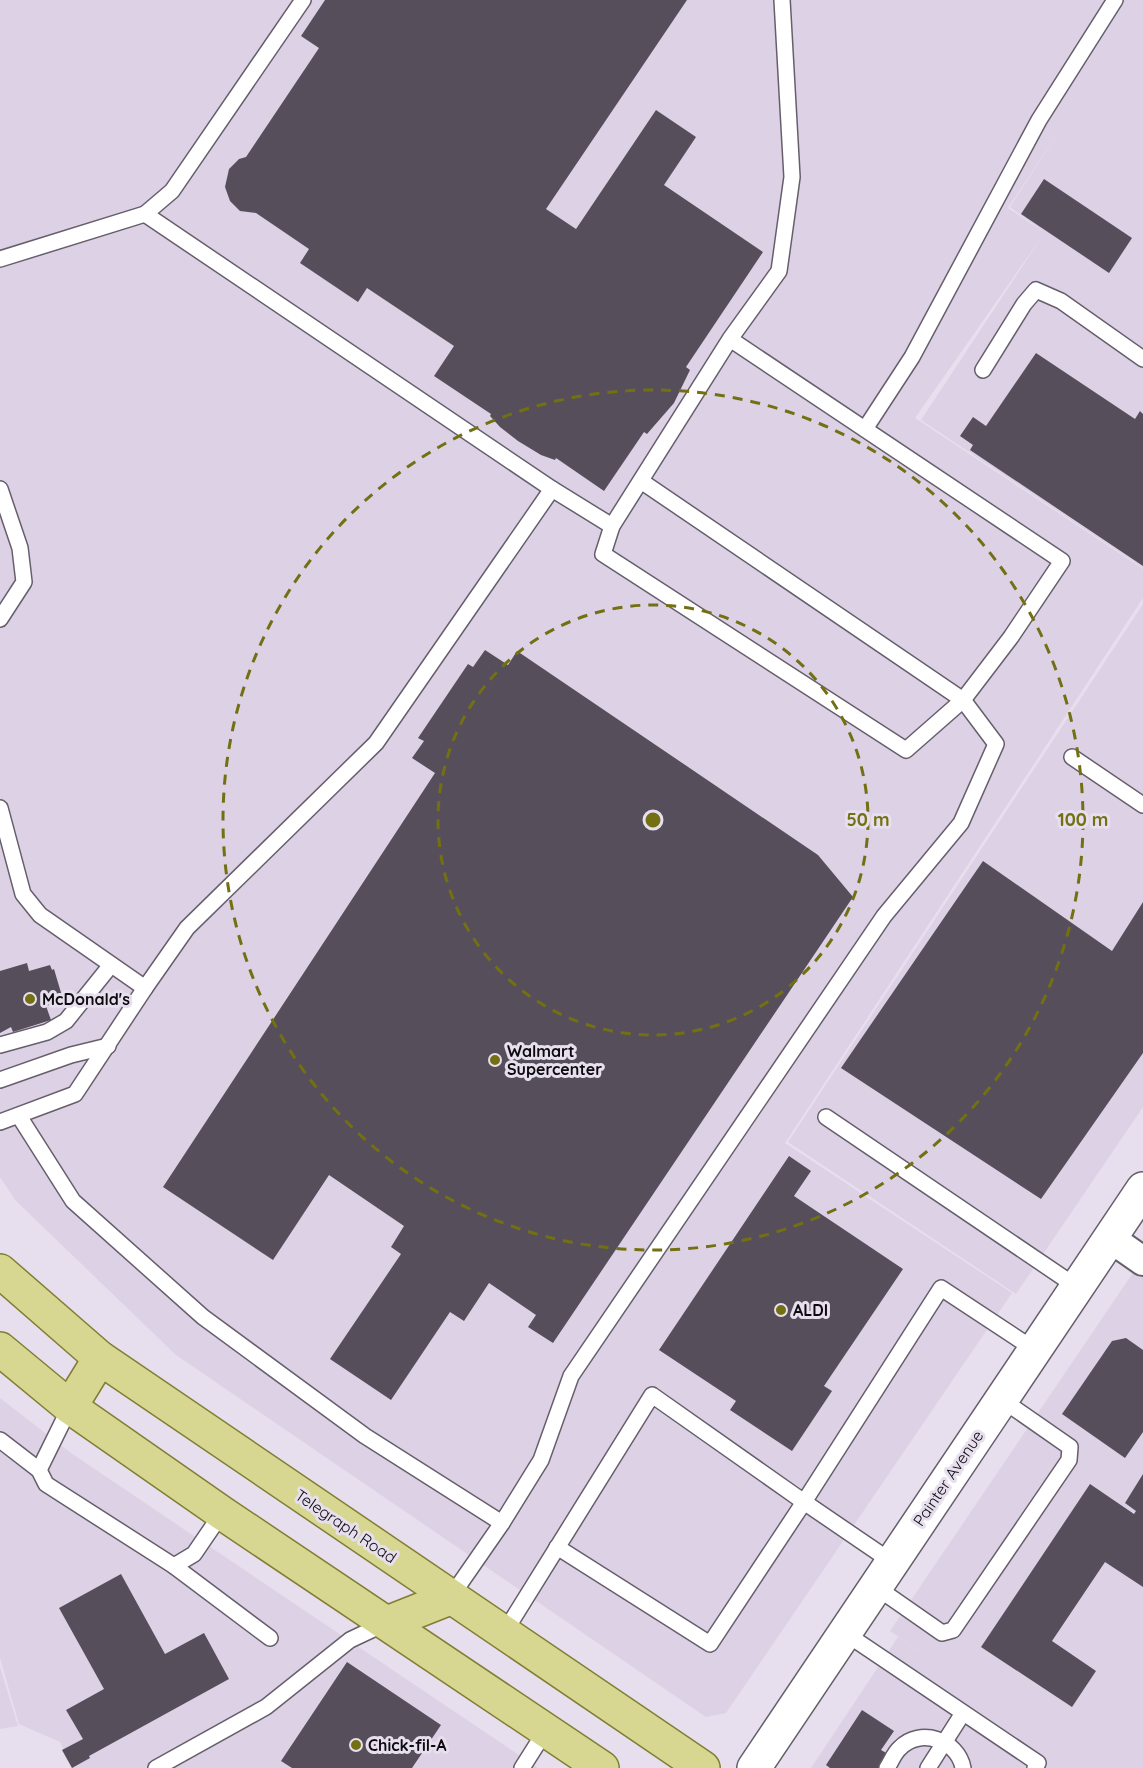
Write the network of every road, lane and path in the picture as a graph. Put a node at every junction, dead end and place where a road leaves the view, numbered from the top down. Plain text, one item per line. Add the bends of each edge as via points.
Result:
1 (303, 0) edge
2 (782, 0) edge
3 (1115, 0) edge
4 (145, 214) junction
5 (0, 259) edge
6 (730, 339) junction
7 (1143, 359) edge
8 (983, 370) dead end
9 (865, 429) junction
10 (641, 481) junction
11 (0, 489) edge
12 (552, 489) junction
13 (612, 526) junction
14 (0, 620) edge
15 (963, 700) junction
16 (1072, 757) dead end
17 (1143, 805) edge
18 (0, 808) edge
19 (111, 964) junction
20 (145, 988) junction
21 (0, 1045) edge
22 (108, 1046) junction
23 (0, 1080) edge
24 (19, 1116) junction
25 (826, 1118) dead end
26 (0, 1122) edge
27 (1143, 1189) edge
28 (1110, 1238) junction
29 (1143, 1262) edge
30 (0, 1271) edge
31 (1077, 1287) junction
32 (0, 1349) edge
33 (1035, 1350) junction
34 (100, 1358) junction
35 (1002, 1399) junction
36 (70, 1407) junction
37 (0, 1440) edge
38 (39, 1470) junction
39 (804, 1502) junction
40 (222, 1513) junction
41 (502, 1523) junction
42 (557, 1548) junction
43 (174, 1566) junction
44 (884, 1574) junction
45 (450, 1598) junction
46 (387, 1623) junction
47 (504, 1633) junction
48 (845, 1633) junction
49 (270, 1638) dead end
50 (963, 1713) junction
51 (546, 1730) junction
52 (945, 1741) junction
53 (156, 1768) edge
54 (522, 1768) edge
55 (602, 1768) edge
56 (703, 1768) edge
57 (754, 1768) edge
58 (886, 1768) edge
59 (928, 1768) edge
60 (963, 1768) edge
61 (1035, 1768) edge

1 - 4 lane via 172,191
2 - 6 lane via 792,177 779,271
3 - 9 lane via 1039,120 912,357
4 - 5 lane
4 - 12 lane
6 - 9 lane
6 - 10 lane
7 - 8 lane via 1061,301 1036,290
9 - 15 lane via 1062,561
10 - 13 lane
10 - 15 lane
11 - 14 lane via 20,548 24,582
12 - 13 lane
12 - 20 lane via 376,743 187,928
13 - 15 lane via 603,554 906,750
15 - 41 lane via 996,744 961,823 884,916 571,1376 541,1460
16 - 17 lane
18 - 19 lane via 23,894 40,915
19 - 20 lane
19 - 21 lane via 66,1021 47,1032
20 - 22 lane
22 - 23 lane
22 - 24 lane via 75,1094
24 - 26 lane
24 - 41 lane via 74,1200 203,1317 365,1436
25 - 31 lane
27 - 28 street, Painter Avenue
28 - 29 street
28 - 31 street, Painter Avenue
30 - 34 main road, Telegraph Road
31 - 33 street, Painter Avenue
32 - 36 main road
33 - 35 street, Painter Avenue
33 - 39 lane via 941,1288
34 - 36 main road
34 - 45 main road, Telegraph Road
35 - 44 street, Painter Avenue
35 - 44 lane via 1070,1447 1069,1460 953,1630 942,1633
36 - 38 lane
36 - 40 main road
37 - 38 lane
38 - 43 lane via 46,1484
39 - 42 lane via 710,1644
39 - 42 lane via 652,1395
39 - 44 lane
40 - 43 lane via 194,1554
40 - 46 main road
41 - 45 lane
42 - 47 lane
43 - 49 lane
44 - 48 street, Painter Avenue
45 - 46 main road
45 - 47 main road, Telegraph Road
46 - 51 main road
46 - 53 lane via 350,1640 266,1707
47 - 56 main road, Telegraph Road
48 - 50 lane
48 - 57 street, Painter Avenue
50 - 52 lane
50 - 61 lane via 1038,1763
51 - 54 lane
51 - 55 main road
52 - 58 lane via 928,1736 910,1741 900,1747
52 - 59 lane
52 - 60 lane

